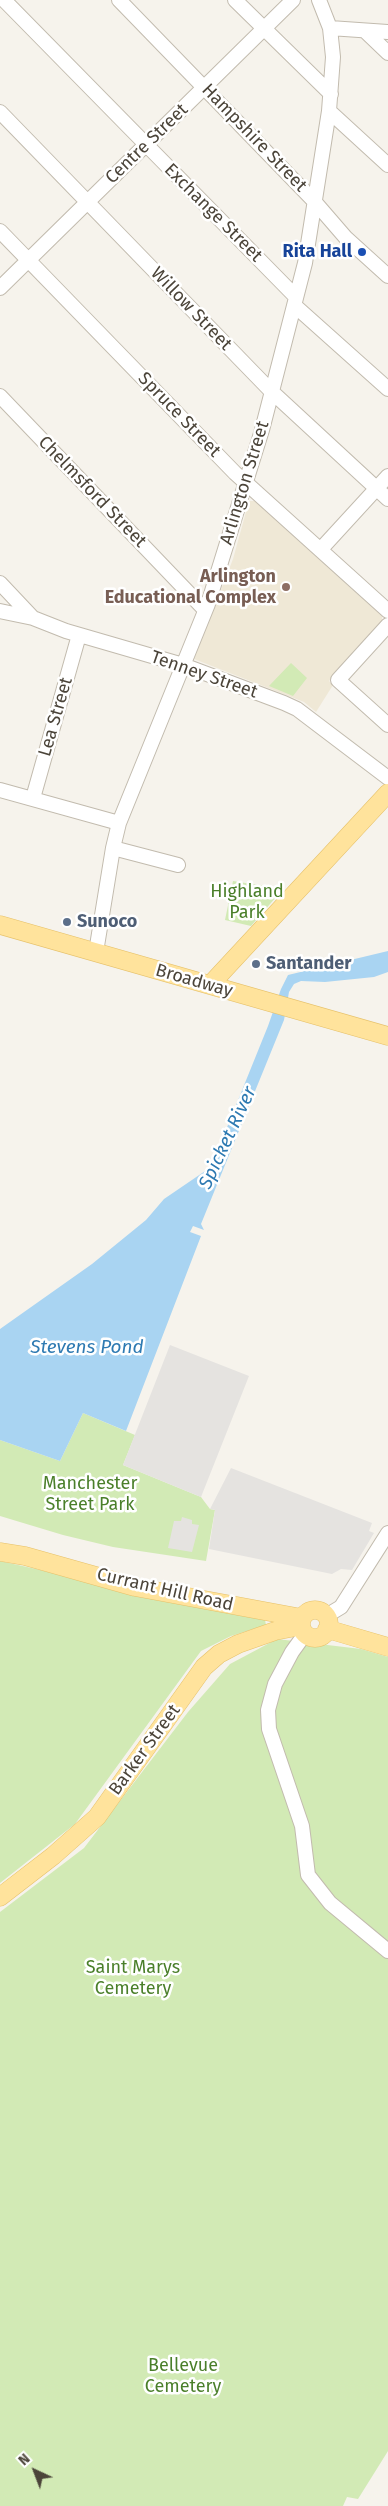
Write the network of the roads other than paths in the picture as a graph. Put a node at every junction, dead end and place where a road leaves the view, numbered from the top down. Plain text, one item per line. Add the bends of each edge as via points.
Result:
1 (4, 0) edge
2 (119, 0) edge
3 (235, 0) edge
4 (293, 0) edge
5 (319, 0) edge
6 (330, 28) junction
7 (264, 29) junction
8 (364, 31) junction
9 (388, 32) edge
10 (388, 52) edge
11 (204, 88) junction
12 (331, 94) junction
13 (329, 111) junction
14 (0, 112) edge
15 (145, 144) junction
16 (388, 165) edge
17 (314, 201) junction
18 (87, 202) junction
19 (0, 231) edge
20 (28, 260) junction
21 (388, 276) edge
22 (0, 288) edge
23 (295, 301) junction
24 (388, 389) edge
25 (271, 391) junction
26 (0, 396) edge
27 (388, 476) edge
28 (245, 482) junction
29 (376, 488) junction
30 (388, 499) edge
31 (322, 549) junction
32 (0, 583) edge
33 (205, 610) junction
34 (0, 611) edge
35 (388, 611) edge
36 (33, 618) junction
37 (388, 625) edge
38 (79, 635) junction
39 (183, 665) junction
40 (388, 726) edge
41 (388, 778) edge
42 (0, 790) edge
43 (388, 793) edge
44 (33, 798) junction
45 (119, 823) junction
46 (113, 848) junction
47 (178, 865) dead end
48 (0, 925) edge
49 (96, 952) junction
50 (210, 985) junction
51 (388, 1036) edge
52 (388, 1533) edge
53 (0, 1552) edge
54 (327, 1622) junction
55 (303, 1626) junction
56 (388, 1647) edge
57 (0, 1897) edge
58 (388, 1952) edge

1 - 15 street, Exchange Street
2 - 11 street, Hampshire Street
3 - 7 street
4 - 7 street, Centre Street
5 - 6 street, Arlington Street
6 - 8 street
6 - 12 street, Arlington Street via 333,57
7 - 11 street, Centre Street
7 - 12 street
8 - 9 street
8 - 10 street
11 - 15 street, Centre Street
11 - 17 street, Hampshire Street
12 - 13 street, Arlington Street
13 - 16 street
13 - 17 street, Arlington Street
14 - 18 street, Willow Street
15 - 18 street, Centre Street
15 - 23 street, Exchange Street
17 - 21 street, Hampshire Street via 346,238
17 - 23 street, Arlington Street via 305,263
18 - 20 street, Centre Street
18 - 25 street, Willow Street
19 - 20 street, Spruce Street
20 - 22 street, Centre Street
20 - 28 street, Spruce Street
23 - 24 street, Exchange Street
23 - 25 street, Arlington Street
25 - 28 street, Arlington Street
25 - 29 street, Willow Street
26 - 33 street, Chelmsford Street
27 - 29 street
28 - 31 street, Spruce Street
28 - 33 street, Arlington Street
29 - 30 street, Willow Street
29 - 31 street
31 - 35 street, Spruce Street
32 - 36 street
33 - 39 street, Arlington Street
34 - 36 street, Tenney Street
36 - 38 street, Tenney Street
37 - 40 street via 338,680
38 - 39 street, Tenney Street
38 - 44 street, Lea Street
39 - 41 street, Tenney Street via 297,709
39 - 45 street, Arlington Street
42 - 44 street
43 - 50 main road
44 - 45 street
45 - 46 street, Arlington Street
46 - 47 street
46 - 49 street, Arlington Street
48 - 49 main road, Broadway
49 - 50 main road, Broadway
50 - 51 main road, Broadway
52 - 54 street via 341,1607
53 - 55 main road, Currant Hill Road
54 - 55 main road via 318,1637
54 - 55 main road via 314,1610
54 - 56 main road
55 - 57 main road, Barker Street via 275,1631 219,1654 209,1663 97,1817
55 - 58 street via 275,1684 268,1710 269,1729 300,1819 308,1875 330,1903

